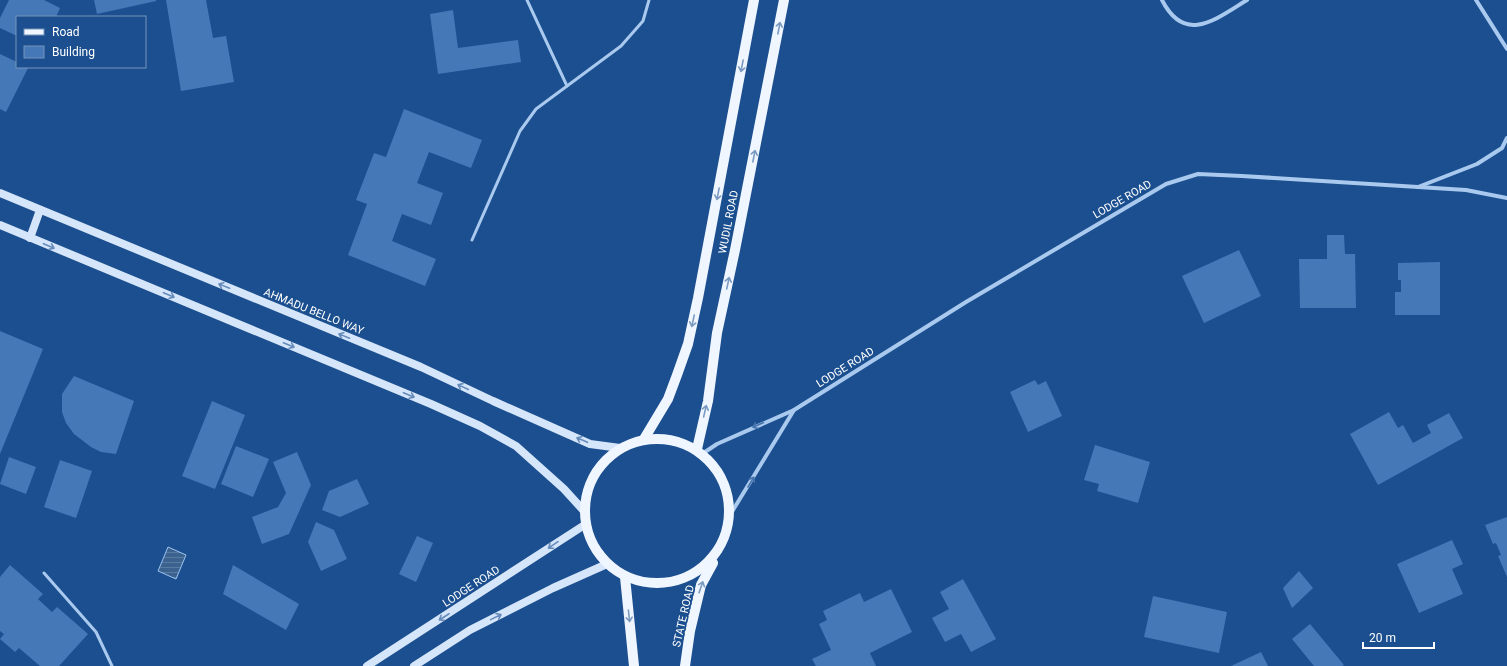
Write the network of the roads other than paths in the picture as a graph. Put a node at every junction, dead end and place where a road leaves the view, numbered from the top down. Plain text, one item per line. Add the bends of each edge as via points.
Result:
1 (527, 0) edge
2 (649, 0) edge
3 (754, 0) edge
4 (784, 0) edge
5 (1162, 0) edge
6 (1247, 0) edge
7 (1476, 0) edge
8 (1507, 49) edge
9 (567, 86) junction
10 (1507, 138) edge
11 (1416, 188) junction
12 (0, 194) edge
13 (1507, 198) edge
14 (40, 210) junction
15 (0, 225) edge
16 (30, 238) junction
17 (472, 240) dead end
18 (794, 410) junction
19 (644, 439) junction
20 (620, 448) junction
21 (700, 452) junction
22 (584, 511) junction
23 (730, 515) junction
24 (586, 524) junction
25 (719, 551) junction
26 (607, 564) junction
27 (44, 573) dead end
28 (625, 577) junction
29 (112, 666) edge
30 (367, 666) edge
31 (414, 666) edge
32 (634, 666) edge
33 (685, 666) edge

1 - 9 lane
2 - 9 lane via 643,21 621,46
3 -> 19 main road, WUDIL ROAD via 688,344 668,399
21 -> 4 main road, WUDIL ROAD via 717,333
5 - 6 street via 1175,19 1188,24 1202,25
7 - 8 street
9 - 17 lane via 536,109 520,131
10 - 11 street via 1502,148 1477,164
11 - 13 street, LODGE ROAD via 1466,190
11 - 18 street, LODGE ROAD via 1198,174 1166,184 966,302
12 - 14 main road, AHMADU BELLO WAY
14 - 16 main road
20 -> 14 main road, AHMADU BELLO WAY via 590,444 421,367
15 - 16 main road
16 -> 22 main road via 480,426 516,446 559,484
18 -> 21 street, LODGE ROAD
23 -> 18 street
19 - 20 main road
19 - 21 main road via 671,439
20 - 22 main road via 601,464 589,486
21 - 23 main road via 718,471 728,492
22 - 24 main road
23 - 25 main road
24 - 26 main road via 593,545
24 -> 30 main road, LODGE ROAD
25 - 28 main road via 705,567 687,578 667,584 646,584
33 -> 25 main road, STATE ROAD via 701,585
26 - 28 main road
31 -> 26 main road via 470,630 552,588
27 - 29 lane via 96,632
28 -> 32 main road

